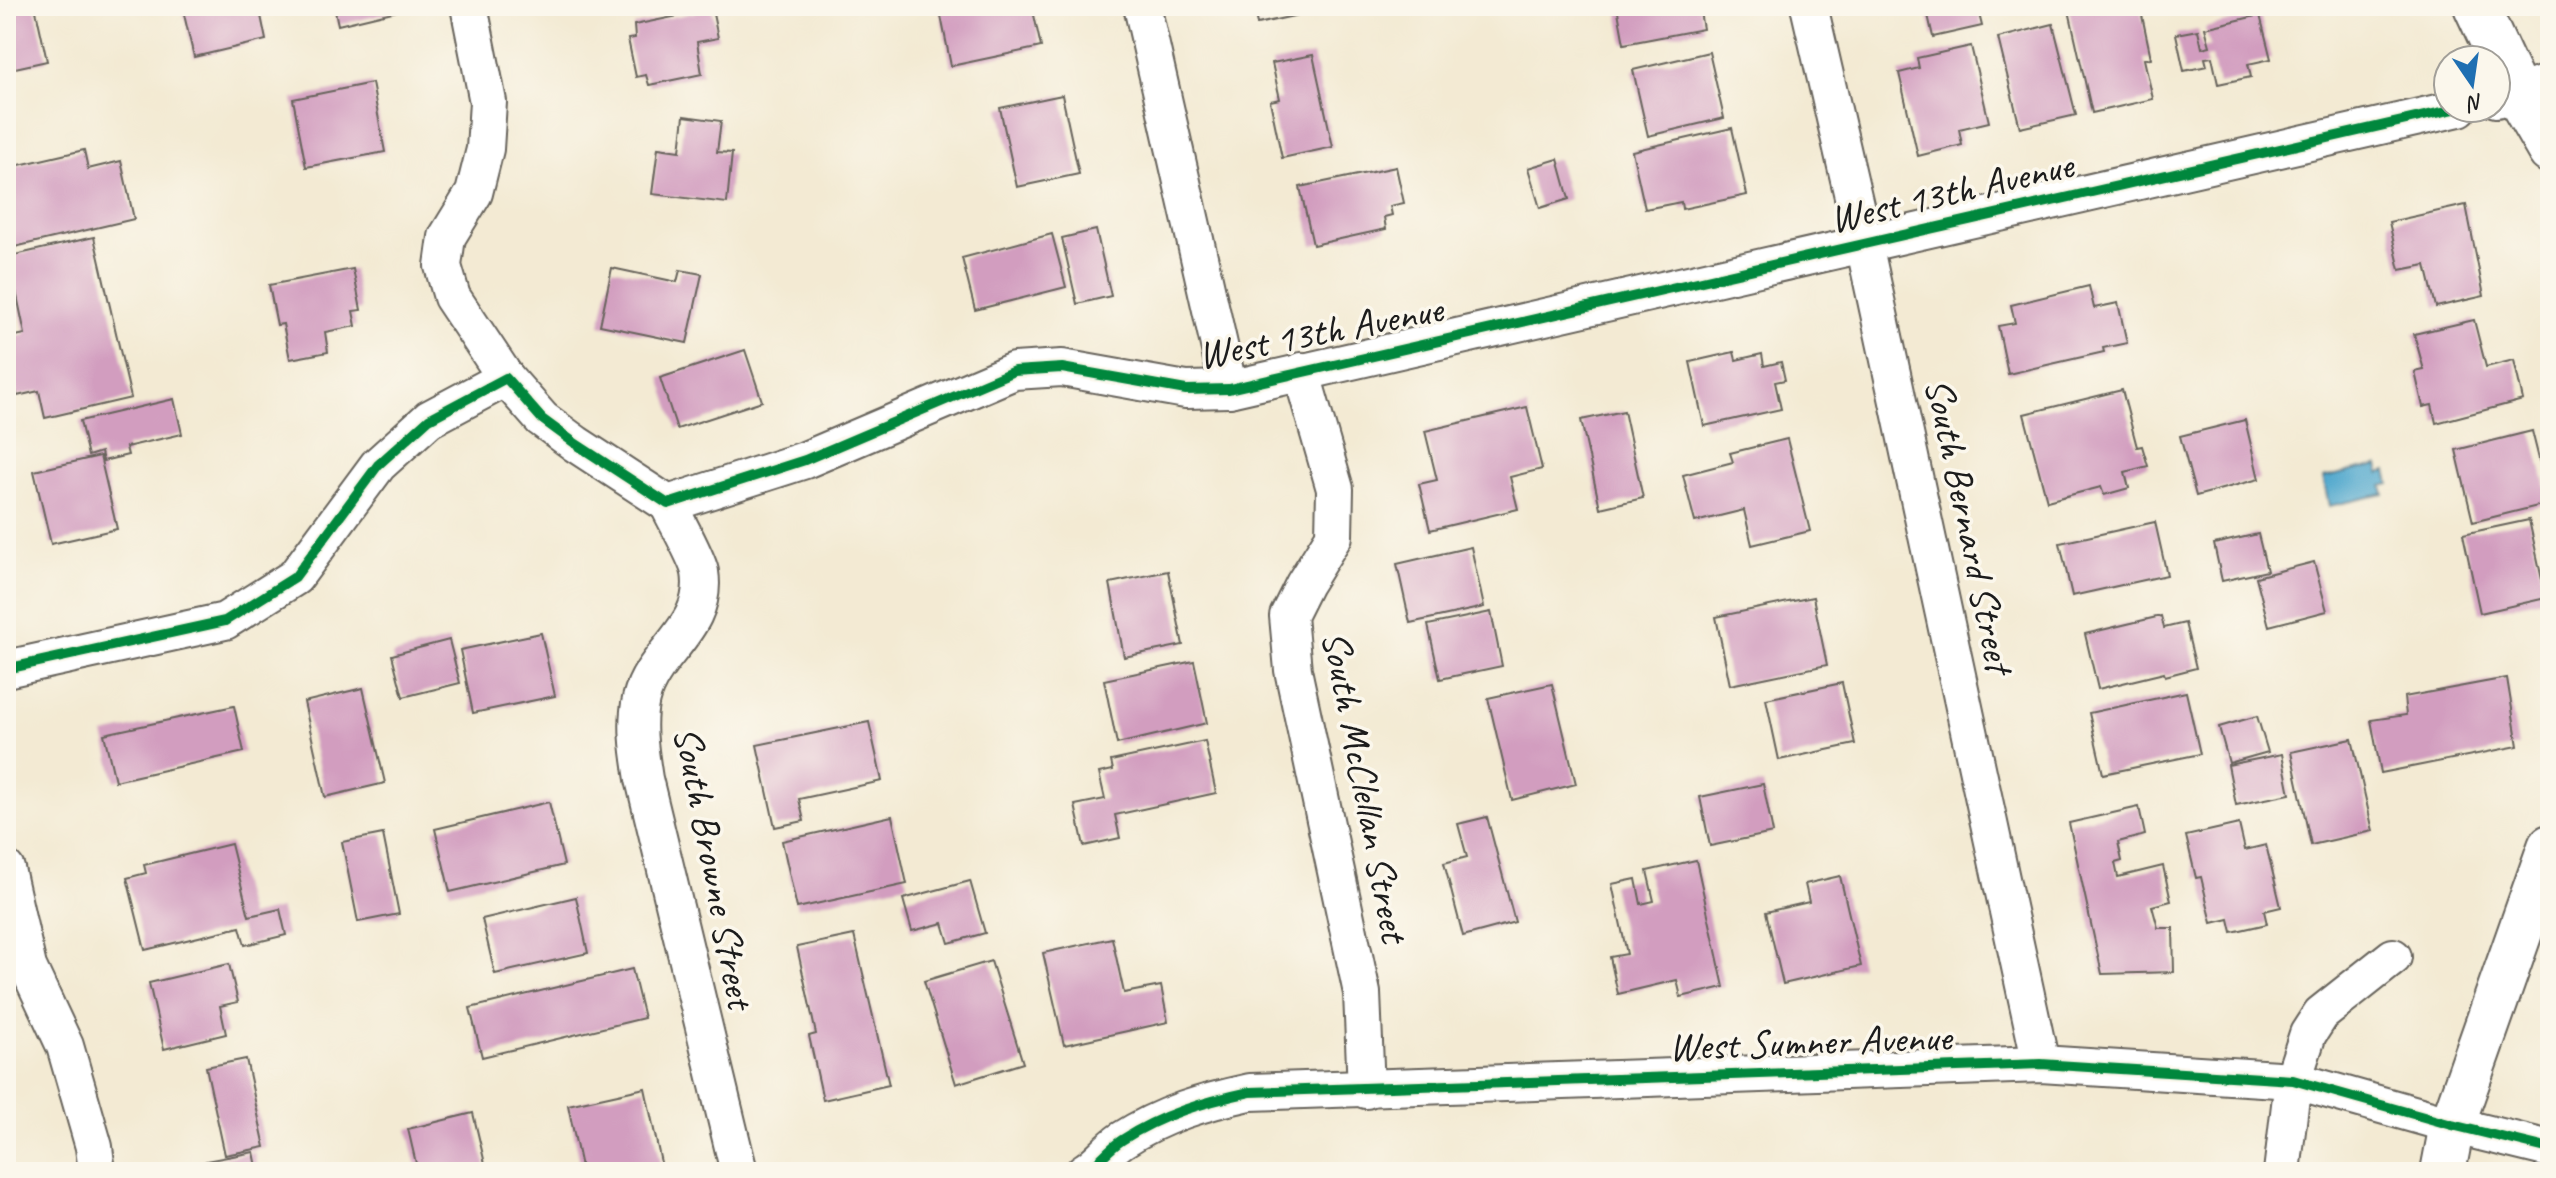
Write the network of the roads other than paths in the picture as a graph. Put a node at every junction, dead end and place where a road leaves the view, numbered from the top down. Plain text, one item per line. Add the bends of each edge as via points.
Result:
1 (469, 6) edge
2 (1142, 6) edge
3 (1809, 6) edge
4 (2476, 6) edge
5 (2521, 92) edge
6 (2432, 114) edge
7 (2550, 151) edge
8 (1864, 244) junction
9 (1301, 371) junction
10 (506, 378) junction
11 (1229, 389) junction
12 (668, 504) junction
13 (6, 669) edge
14 (2550, 847) edge
15 (6, 869) edge
16 (2393, 957) dead end
17 (2041, 1064) junction
18 (2293, 1080) junction
19 (1366, 1090) junction
20 (2452, 1125) junction
21 (2550, 1149) edge
22 (97, 1172) edge
23 (739, 1172) edge
24 (1084, 1172) edge
25 (2282, 1172) edge
26 (2425, 1172) edge
27 (2443, 1172) edge

1 - 10 street via 488,102 485,149 474,193 447,237 443,266 452,297
2 - 11 street
3 - 8 street, South Bernard Street
4 - 5 street
5 - 7 street
6 - 8 street, West 13th Avenue
8 - 9 street, West 13th Avenue
8 - 17 street, South Bernard Street
9 - 11 street, West 13th Avenue
9 - 19 street, South McClellan Street via 1335,489 1334,536 1288,616 1293,670 1362,993
10 - 12 street via 542,419
10 - 13 street via 429,419 378,465 295,577 225,621
11 - 12 street, West 13th Avenue via 1186,390 1062,368 1014,371 805,460
12 - 23 street, South Browne Street via 700,571 699,603 683,636 650,678 638,738
14 - 20 street
15 - 22 street via 28,967 65,1046
16 - 18 street via 2321,1014 2308,1034
17 - 18 street, West Sumner Avenue
17 - 19 street, West Sumner Avenue
18 - 20 street, West Sumner Avenue
18 - 25 street
19 - 24 street, West Sumner Avenue via 1250,1092 1196,1104 1147,1124
20 - 21 street, West Sumner Avenue
20 - 26 street
20 - 27 street

